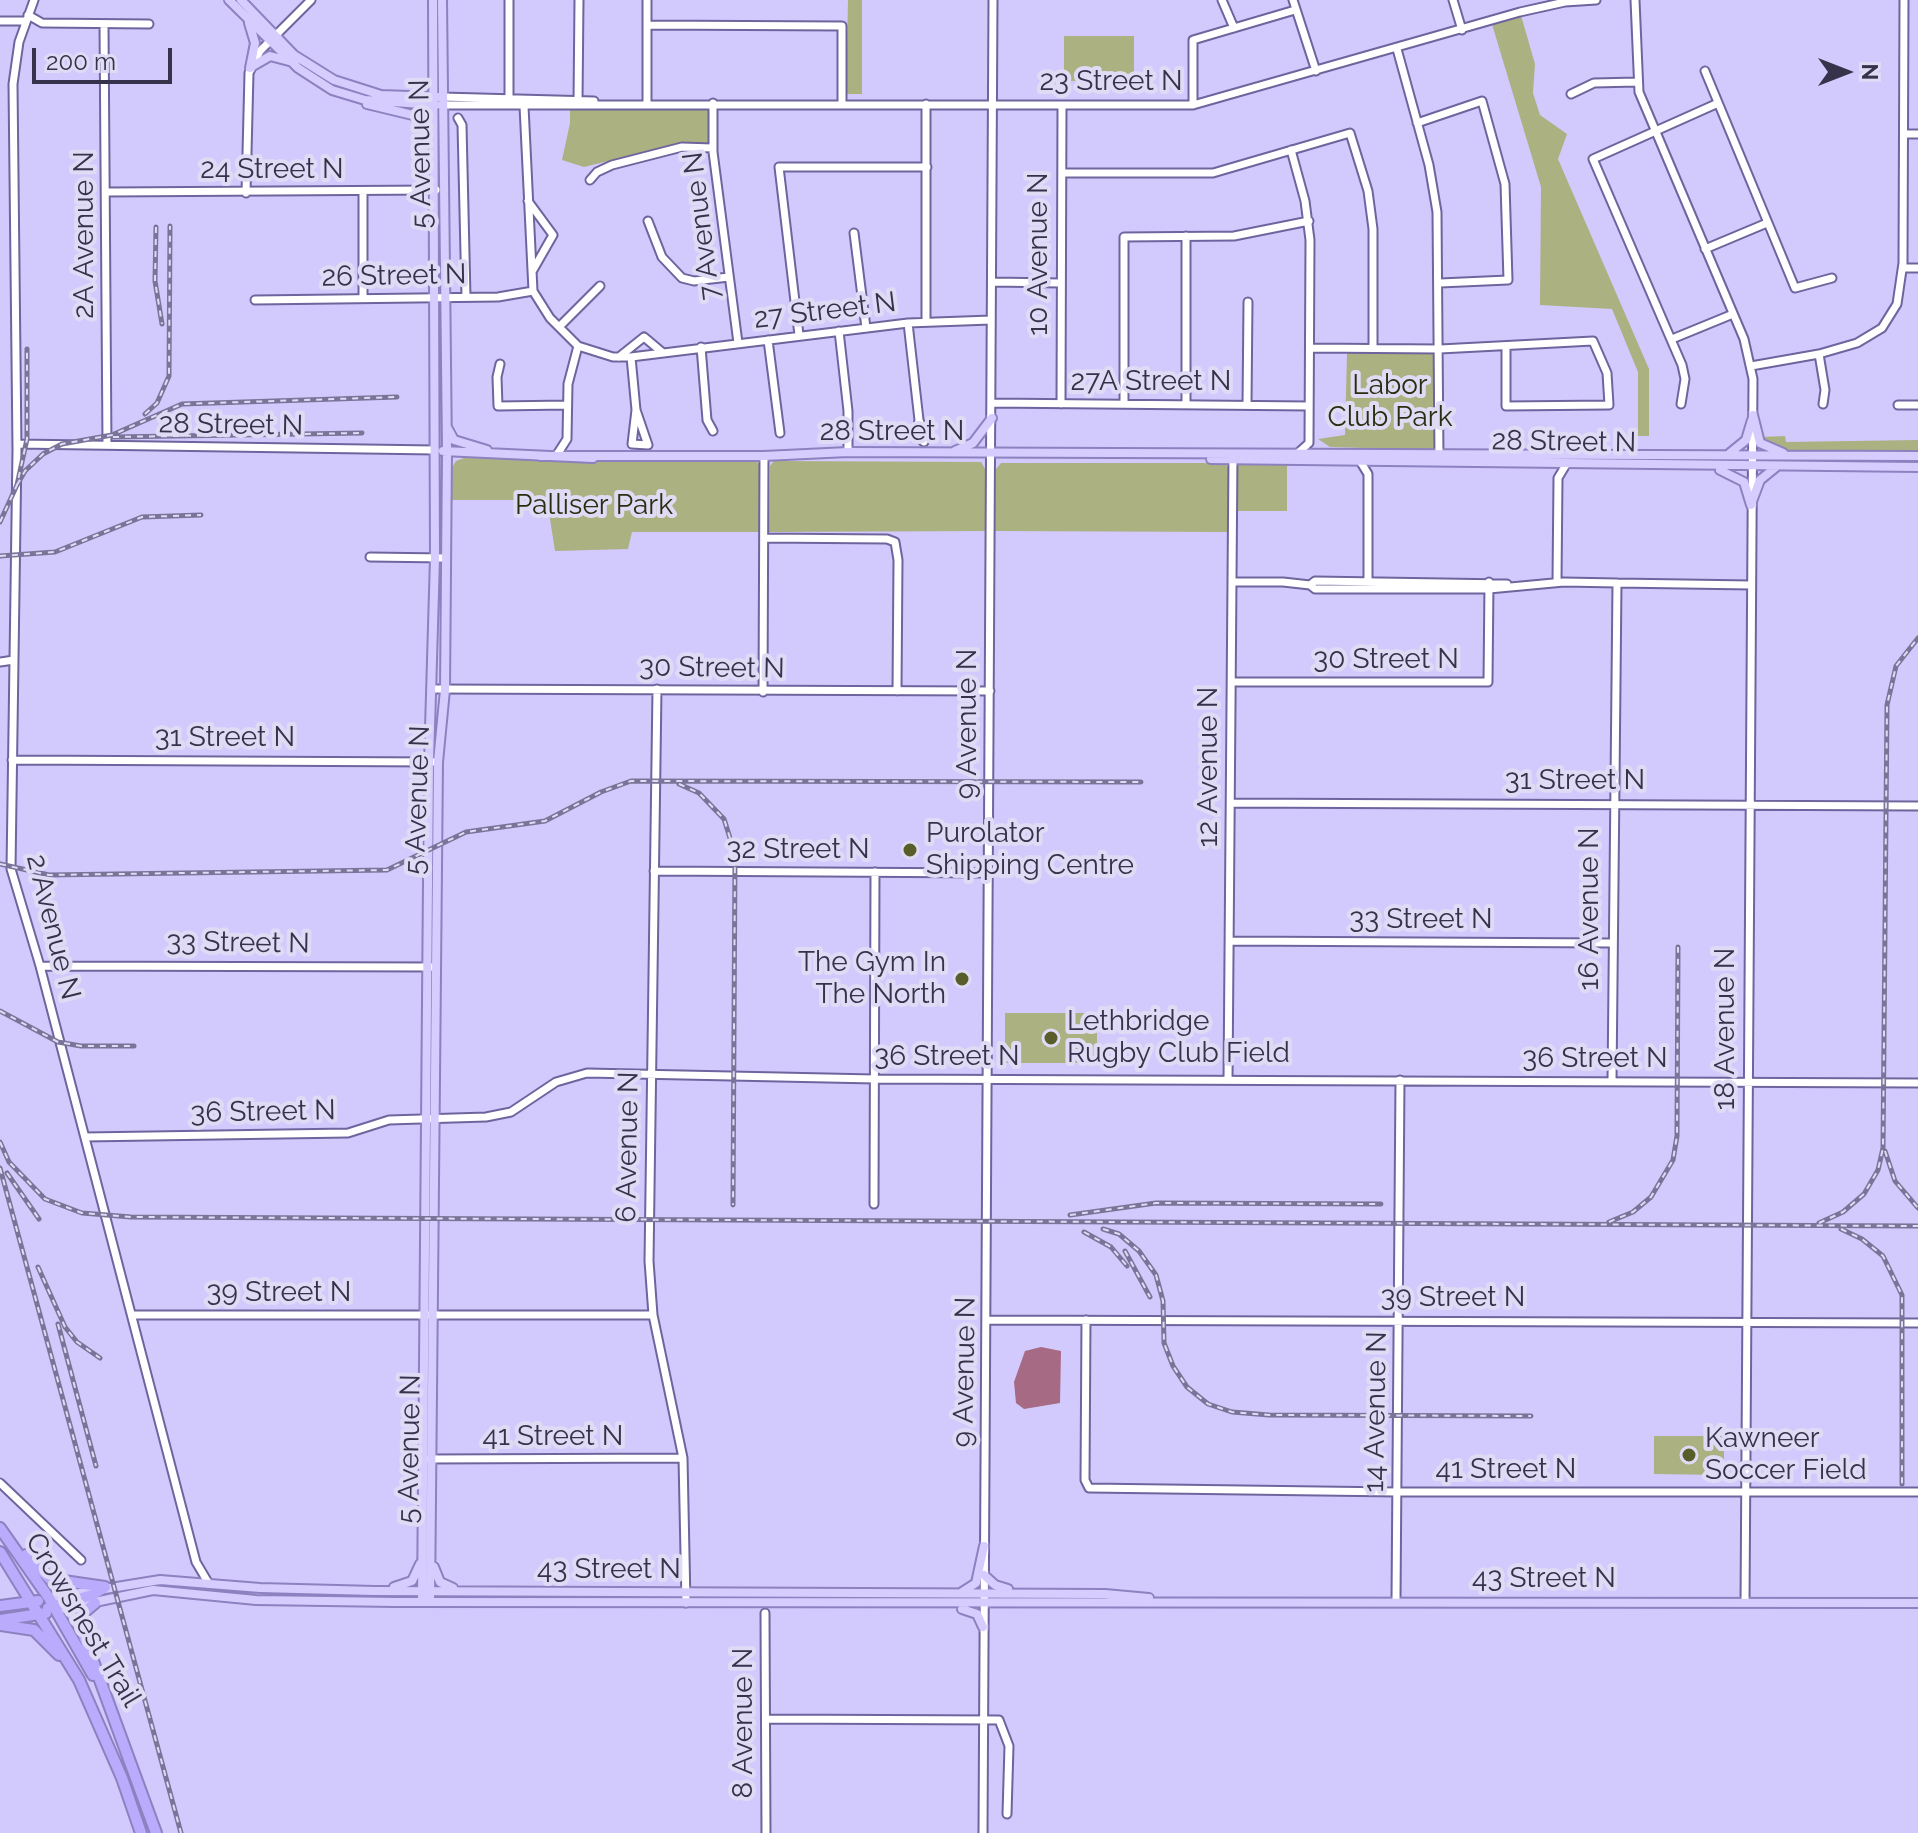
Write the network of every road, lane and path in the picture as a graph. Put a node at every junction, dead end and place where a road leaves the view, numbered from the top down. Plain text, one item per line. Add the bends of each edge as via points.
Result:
1 (34, 0) edge
2 (229, 0) edge
3 (241, 0) edge
4 (311, 0) edge
5 (433, 0) edge
6 (442, 0) edge
7 (509, 0) edge
8 (579, 0) edge
9 (647, 0) edge
10 (993, 0) edge
11 (1222, 0) edge
12 (1293, 0) edge
13 (1453, 0) edge
14 (1596, 0) edge
15 (1635, 0) edge
16 (1904, 0) edge
17 (249, 9) edge
18 (1295, 10) junction
19 (26, 18) junction
20 (0, 21) edge
21 (104, 24) junction
22 (149, 24) dead end
23 (647, 25) junction
24 (1234, 28) junction
25 (1462, 30) junction
26 (272, 39) junction
27 (1397, 49) junction
28 (291, 62) junction
29 (433, 63) junction
30 (250, 68) junction
31 (1316, 71) junction
32 (1705, 71) dead end
33 (1637, 82) junction
34 (1571, 94) dead end
35 (348, 96) junction
36 (410, 97) junction
37 (509, 97) junction
38 (438, 101) junction
39 (578, 102) junction
40 (647, 102) junction
41 (713, 103) junction
42 (842, 103) junction
43 (926, 104) junction
44 (993, 104) junction
45 (1716, 104) junction
46 (1062, 105) junction
47 (1193, 105) junction
48 (524, 106) junction
49 (458, 118) dead end
50 (1417, 123) junction
51 (434, 132) junction
52 (1654, 133) junction
53 (1904, 134) junction
54 (1918, 134) edge
55 (713, 148) junction
56 (1291, 150) junction
57 (927, 167) junction
58 (1062, 173) junction
59 (590, 180) dead end
60 (436, 190) junction
61 (363, 191) junction
62 (108, 192) junction
63 (246, 193) junction
64 (527, 199) junction
65 (648, 221) dead end
66 (1309, 221) junction
67 (1767, 223) junction
68 (854, 233) dead end
69 (1186, 236) junction
70 (1705, 249) junction
71 (1903, 268) junction
72 (1918, 268) edge
73 (531, 274) junction
74 (729, 277) junction
75 (1832, 278) dead end
76 (992, 282) junction
77 (1061, 283) junction
78 (1440, 283) junction
79 (600, 286) dead end
80 (533, 291) junction
81 (440, 296) junction
82 (466, 297) junction
83 (363, 298) junction
84 (255, 300) dead end
85 (1248, 302) dead end
86 (1733, 314) junction
87 (991, 320) junction
88 (926, 321) junction
89 (908, 323) junction
90 (560, 326) junction
91 (866, 328) junction
92 (839, 331) junction
93 (799, 335) junction
94 (1672, 339) junction
95 (768, 340) junction
96 (738, 343) junction
97 (578, 346) junction
98 (1506, 346) junction
99 (701, 347) junction
100 (1311, 348) junction
101 (1373, 348) junction
102 (1440, 349) junction
103 (663, 353) junction
104 (1819, 354) junction
105 (619, 357) junction
106 (631, 357) junction
107 (500, 364) dead end
108 (1751, 366) junction
109 (992, 403) junction
110 (1061, 404) junction
111 (1124, 404) junction
112 (1186, 404) junction
113 (1681, 404) dead end
114 (1823, 404) dead end
115 (567, 405) junction
116 (1247, 405) junction
117 (1898, 405) dead end
118 (1918, 405) edge
119 (1309, 406) junction
120 (636, 410) dead end
121 (1753, 415) junction
122 (992, 418) junction
123 (919, 420) dead end
124 (446, 423) junction
125 (713, 431) dead end
126 (780, 433) dead end
127 (567, 439) junction
128 (1309, 443) junction
129 (17, 444) junction
130 (107, 445) junction
131 (435, 450) junction
132 (447, 451) junction
133 (848, 452) junction
134 (558, 453) junction
135 (577, 453) junction
136 (951, 453) junction
137 (991, 453) junction
138 (1294, 454) junction
139 (1331, 454) junction
140 (507, 455) junction
141 (1836, 455) junction
142 (540, 456) junction
143 (622, 456) junction
144 (764, 456) junction
145 (1713, 456) junction
146 (1752, 456) junction
147 (1794, 456) junction
148 (1918, 456) edge
149 (1233, 457) junction
150 (1439, 459) junction
151 (1360, 461) junction
152 (1379, 461) junction
153 (1549, 463) junction
154 (1567, 463) junction
155 (1659, 467) junction
156 (1704, 467) junction
157 (1752, 467) junction
158 (1777, 467) junction
159 (1918, 467) edge
160 (1368, 474) junction
161 (1558, 478) junction
162 (1751, 505) junction
163 (765, 538) junction
164 (370, 557) dead end
165 (435, 558) junction
166 (445, 558) junction
167 (1233, 582) junction
168 (1557, 582) junction
169 (1617, 583) junction
170 (1751, 585) junction
171 (1368, 586) junction
172 (1489, 586) junction
173 (14, 660) junction
174 (0, 662) edge
175 (1232, 682) junction
176 (434, 689) junction
177 (657, 689) junction
178 (445, 690) junction
179 (897, 691) junction
180 (990, 691) junction
181 (763, 692) junction
182 (12, 760) junction
183 (433, 762) junction
184 (1232, 803) junction
185 (1612, 803) junction
186 (1750, 805) junction
187 (1918, 806) edge
188 (654, 871) junction
189 (875, 872) junction
190 (990, 873) junction
191 (1230, 941) junction
192 (1612, 943) junction
193 (40, 966) junction
194 (432, 967) junction
195 (650, 1075) junction
196 (875, 1079) junction
197 (989, 1079) junction
198 (1228, 1080) junction
199 (1400, 1080) junction
200 (1612, 1081) junction
201 (1747, 1082) junction
202 (1918, 1083) edge
203 (431, 1119) junction
204 (85, 1137) junction
205 (874, 1204) dead end
206 (132, 1315) junction
207 (429, 1315) junction
208 (653, 1315) junction
209 (987, 1320) junction
210 (1086, 1320) junction
211 (1399, 1320) junction
212 (1746, 1322) junction
213 (1918, 1323) edge
214 (683, 1458) junction
215 (428, 1460) junction
216 (0, 1483) edge
217 (1745, 1491) junction
218 (1397, 1492) junction
219 (1918, 1492) edge
220 (0, 1521) edge
221 (0, 1528) edge
222 (984, 1546) junction
223 (431, 1547) junction
224 (0, 1549) edge
225 (422, 1556) junction
226 (81, 1560) dead end
227 (196, 1562) junction
228 (984, 1575) junction
229 (186, 1582) junction
230 (209, 1584) junction
231 (105, 1587) junction
232 (375, 1591) junction
233 (460, 1591) junction
234 (686, 1592) junction
235 (955, 1593) junction
236 (983, 1593) junction
237 (1024, 1593) junction
238 (1068, 1594) junction
239 (425, 1597) junction
240 (1170, 1600) junction
241 (1396, 1600) junction
242 (1745, 1602) junction
243 (95, 1603) junction
244 (601, 1603) junction
245 (686, 1603) junction
246 (1918, 1603) edge
247 (891, 1605) junction
248 (946, 1605) junction
249 (983, 1605) junction
250 (0, 1606) edge
251 (45, 1606) junction
252 (765, 1613) dead end
253 (0, 1621) edge
254 (983, 1627) junction
255 (91, 1705) junction
256 (766, 1719) junction
257 (983, 1720) junction
258 (124, 1738) junction
259 (1007, 1814) dead end
260 (141, 1833) edge
261 (156, 1833) edge
262 (766, 1833) edge
263 (983, 1833) edge

1 - 19 street, 2 Avenue N
2 - 17 main road
3 - 17 main road
4 - 26 street
5 - 29 main road, 5 Avenue N
6 - 38 main road, 5 Avenue N
7 - 37 street
8 - 39 street
9 - 23 street
10 - 44 street, 9 Avenue N
11 - 24 street
12 - 18 street
13 - 25 street
14 - 25 street, 23 Street N via 1555,3
15 - 33 street, 18 Avenue N
16 - 53 street
17 - 26 main road
17 - 30 main road via 255,43
18 - 24 street
18 - 31 street
19 - 20 street
19 - 21 street
19 - 129 street, 2 Avenue N via 13,84
21 - 22 street
21 - 62 street, 2A Avenue N
23 - 40 street
23 - 42 street via 842,26
24 - 47 street via 1193,40
25 - 27 street, 23 Street N
26 - 28 main road
26 - 30 street
26 - 36 main road via 334,80 373,94
27 - 31 street, 23 Street N
27 - 50 street
28 - 30 main road via 270,56
28 - 35 main road via 313,80
29 - 36 main road via 424,90
29 - 38 main road, 5 Avenue N
30 - 63 street
31 - 47 street, 23 Street N
32 - 45 street
33 - 34 street via 1594,83
33 - 52 street, 18 Avenue N
35 - 38 main road
35 - 51 main road via 421,117
36 - 38 main road
37 - 38 street, 23 Street N
37 - 39 street, 23 Street N
38 - 48 street, 23 Street N
38 - 51 main road, 5 Avenue N
38 - 81 main road, 5 Avenue N
39 - 40 street, 23 Street N
39 - 48 street, 23 Street N
40 - 41 street, 23 Street N
41 - 42 street, 23 Street N
41 - 55 street, 7 Avenue N
42 - 43 street, 23 Street N
43 - 44 street, 23 Street N
43 - 57 street
44 - 46 street, 23 Street N
44 - 76 street, 9 Avenue N
45 - 52 street
45 - 67 street
46 - 47 street, 23 Street N
46 - 58 street, 10 Avenue N
48 - 64 street
49 - 82 street, 5 Avenue N
50 - 78 street via 1435,196
50 - 78 street via 1482,101 1505,184 1508,280
51 - 60 main road, 5 Avenue N
52 - 70 street, 18 Avenue N
52 - 94 street via 1593,159
53 - 54 street
53 - 71 street
55 - 59 street via 682,147 612,165
55 - 74 street, 7 Avenue N
56 - 58 street via 1213,173
56 - 66 street
56 - 101 street via 1350,133 1373,229
57 - 88 street
57 - 93 street via 779,167
58 - 77 street, 10 Avenue N
60 - 61 street, 24 Street N
60 - 81 main road, 5 Avenue N
61 - 63 street, 24 Street N
61 - 83 street
62 - 63 street, 24 Street N
62 - 130 street, 2A Avenue N
64 - 73 street
64 - 73 street via 553,235
65 - 74 street via 662,257 682,278
66 - 69 street via 1234,236
66 - 100 street
67 - 70 street
67 - 75 street via 1795,288
68 - 91 street
69 - 111 street via 1124,237
69 - 112 street
70 - 86 street, 18 Avenue N
71 - 72 street
71 - 104 street via 1897,304 1882,328 1857,343
73 - 80 street
74 - 96 street, 7 Avenue N
76 - 77 street
76 - 87 street, 9 Avenue N
77 - 110 street, 10 Avenue N
78 - 102 street
79 - 90 street
80 - 82 street, 26 Street N
80 - 90 street
81 - 82 street, 26 Street N
81 - 83 street, 26 Street N
81 - 124 main road, 5 Avenue N
81 - 131 main road, 5 Avenue N
83 - 84 street, 26 Street N
85 - 116 street
86 - 94 street
86 - 108 street, 18 Avenue N
87 - 88 street, 27 Street N
87 - 109 street, 9 Avenue N
88 - 89 street, 27 Street N
89 - 91 street, 27 Street N
89 - 123 street
90 - 97 street
91 - 92 street, 27 Street N
92 - 93 street, 27 Street N
92 - 133 street
93 - 95 street, 27 Street N
94 - 113 street via 1684,372
95 - 96 street, 27 Street N
95 - 126 street
96 - 99 street, 27 Street N
97 - 105 street, 27 Street N
97 - 115 street
98 - 98 street via 1593,341 1607,373 1609,405 1506,406
98 - 102 street
99 - 103 street, 27 Street N
99 - 125 street via 707,420
100 - 101 street
100 - 119 street
101 - 102 street
102 - 150 street
103 - 105 street, 27 Street N via 644,337
103 - 106 street, 27 Street N
104 - 108 street
104 - 114 street
105 - 106 street, 27 Street N
106 - 120 street
107 - 115 street via 498,406
108 - 121 street, 18 Avenue N
109 - 110 street, 27A Street N
109 - 122 street, 9 Avenue N
110 - 111 street, 27A Street N
111 - 112 street, 27A Street N
112 - 116 street, 27A Street N
115 - 127 street
116 - 119 street, 27A Street N
117 - 118 street
119 - 128 street
121 - 145 main road via 1741,447
121 - 146 street, 18 Avenue N
121 - 147 main road via 1763,446
122 - 136 main road via 973,443
122 - 137 street, 9 Avenue N
124 - 132 main road, 5 Avenue N
124 - 140 main road via 454,440
127 - 134 street
127 - 135 street
128 - 138 street via 1305,451
128 - 139 street
129 - 130 street, 28 Street N
129 - 173 street, 2 Avenue N
130 - 131 street, 28 Street N
131 - 132 main road, 28 Street N
131 - 165 main road, 5 Avenue N
132 - 140 main road, 28 Street N
132 - 166 main road, 5 Avenue N
133 - 136 main road, 28 Street N
133 - 144 main road, 28 Street N
134 - 135 main road, 28 Street N
134 - 142 main road, 28 Street N
135 - 143 main road, 28 Street N
136 - 137 main road, 28 Street N
137 - 149 main road, 28 Street N
137 - 180 street, 9 Avenue N
138 - 139 main road, 28 Street N
138 - 149 main road, 28 Street N
139 - 150 main road, 28 Street N
140 - 142 main road, 28 Street N
141 - 147 main road, 28 Street N
141 - 148 main road, 28 Street N
141 - 157 main road
142 - 143 main road, 28 Street N
143 - 144 main road, 28 Street N
144 - 163 street
145 - 146 main road, 28 Street N
145 - 150 main road, 28 Street N
146 - 147 main road, 28 Street N
146 - 155 main road
146 - 157 street, 18 Avenue N
149 - 151 main road, 28 Street N
149 - 167 street, 12 Avenue N
150 - 152 main road, 28 Street N
150 - 153 main road, 28 Street N
151 - 152 main road, 28 Street N
151 - 160 street
152 - 160 street
153 - 154 main road, 28 Street N
153 - 161 street
154 - 155 main road, 28 Street N
154 - 161 street
155 - 156 main road, 28 Street N
156 - 157 main road, 28 Street N
156 - 162 main road via 1739,477
157 - 158 main road, 28 Street N
157 - 162 street, 18 Avenue N
158 - 159 main road, 28 Street N
158 - 162 main road via 1760,480
160 - 171 street
161 - 168 street
162 - 170 street, 18 Avenue N
163 - 179 street via 895,542
163 - 181 street
164 - 165 street
165 - 166 street
165 - 176 main road, 5 Avenue N
166 - 178 main road, 5 Avenue N
167 - 171 street via 1315,589
167 - 175 street, 12 Avenue N
168 - 169 street
168 - 172 street
169 - 170 street
169 - 185 street, 16 Avenue N
170 - 186 street, 18 Avenue N
171 - 172 street
172 - 175 street, 30 Street N via 1488,682
173 - 174 street
173 - 182 street, 2 Avenue N
175 - 184 street, 12 Avenue N
176 - 178 street, 30 Street N
176 - 183 main road, 5 Avenue N
177 - 178 street, 30 Street N
177 - 181 street, 30 Street N
177 - 188 street, 6 Avenue N
178 - 183 main road, 5 Avenue N
179 - 180 street, 30 Street N
179 - 181 street, 30 Street N
180 - 190 street, 9 Avenue N
182 - 183 street, 31 Street N
182 - 193 street, 2 Avenue N via 11,869
183 - 194 main road, 5 Avenue N
184 - 185 street, 31 Street N
184 - 191 street, 12 Avenue N
185 - 186 street, 31 Street N
185 - 192 street, 16 Avenue N
186 - 187 street, 31 Street N
186 - 201 street, 18 Avenue N
188 - 189 street, 32 Street N
188 - 195 street, 6 Avenue N
189 - 190 street, 32 Street N
189 - 196 street
190 - 197 street, 9 Avenue N
191 - 192 street, 33 Street N
191 - 198 street, 12 Avenue N
192 - 200 street, 16 Avenue N
193 - 194 street, 33 Street N
193 - 204 street, 2 Avenue N
194 - 203 main road, 5 Avenue N
195 - 196 street, 36 Street N
195 - 203 street, 36 Street N via 587,1073 556,1082 511,1112
195 - 208 street, 6 Avenue N
196 - 197 street, 36 Street N
196 - 205 street
197 - 198 street, 36 Street N
197 - 209 street, 9 Avenue N
198 - 199 street, 36 Street N
199 - 200 street, 36 Street N
199 - 211 street, 14 Avenue N
200 - 201 street, 36 Street N
201 - 202 street, 36 Street N
201 - 212 street, 18 Avenue N
203 - 204 street, 36 Street N via 389,1120 348,1133
203 - 207 main road, 5 Avenue N
204 - 206 street, 2 Avenue N
206 - 207 street, 39 Street N
206 - 227 street, 2 Avenue N
207 - 208 street, 39 Street N
207 - 215 main road, 5 Avenue N
208 - 214 street, 6 Avenue N
209 - 210 street, 39 Street N
209 - 222 street, 9 Avenue N
210 - 211 street, 39 Street N
210 - 218 street, 41 Street N via 1089,1488
211 - 212 street, 39 Street N
211 - 218 street, 14 Avenue N
212 - 213 street, 39 Street N
212 - 217 street, 18 Avenue N
214 - 215 street, 41 Street N
214 - 234 street, 6 Avenue N
215 - 223 main road, 5 Avenue N
215 - 225 main road, 5 Avenue N
216 - 226 street
217 - 218 street, 41 Street N
217 - 219 street, 41 Street N
217 - 242 street, 18 Avenue N
218 - 241 street, 14 Avenue N
220 - 231 highway via 44,1575
221 - 251 highway, Crowsnest Trail
222 - 228 street, 9 Avenue N
222 - 235 main road via 976,1583
223 - 233 main road via 440,1582
223 - 239 main road, 5 Avenue N
224 - 251 highway, Crowsnest Trail
225 - 232 main road via 412,1581
225 - 239 main road, 5 Avenue N
227 - 229 street via 194,1575
227 - 230 street, 2 Avenue N
228 - 236 street, 9 Avenue N
228 - 237 main road via 999,1588
229 - 230 main road, 43 Street N
229 - 231 main road, 43 Street N via 152,1580
230 - 232 main road, 43 Street N
231 - 251 highway
232 - 239 main road, 43 Street N
233 - 234 main road, 43 Street N
233 - 239 main road, 43 Street N
234 - 235 main road, 43 Street N
234 - 244 main road via 675,1598
234 - 245 street, 6 Avenue N
235 - 236 main road, 43 Street N
236 - 237 main road, 43 Street N
236 - 247 main road via 973,1599
236 - 249 street, 9 Avenue N
237 - 238 main road, 43 Street N
238 - 240 main road, 43 Street N
238 - 249 main road
239 - 243 main road, 43 Street N via 256,1600 153,1590
239 - 244 main road, 43 Street N
240 - 241 main road, 43 Street N
240 - 249 main road, 43 Street N
241 - 242 main road, 43 Street N
242 - 246 main road, 43 Street N
243 - 251 main road, 43 Street N
243 - 258 highway via 82,1614 82,1631
244 - 245 main road, 43 Street N
245 - 247 main road, 43 Street N
247 - 248 main road, 43 Street N
248 - 249 main road, 43 Street N
248 - 254 main road via 973,1612
249 - 254 street, 9 Avenue N
250 - 251 highway
251 - 253 highway
251 - 255 highway, Crowsnest Trail
251 - 258 highway, Crowsnest Trail via 97,1683
252 - 256 street, 8 Avenue N
253 - 255 highway via 42,1634
254 - 257 street, 9 Avenue N
255 - 260 highway, Crowsnest Trail
256 - 257 street
256 - 262 street, 8 Avenue N
257 - 259 street via 999,1720 1007,1738
257 - 263 street, 9 Avenue N
258 - 261 highway

